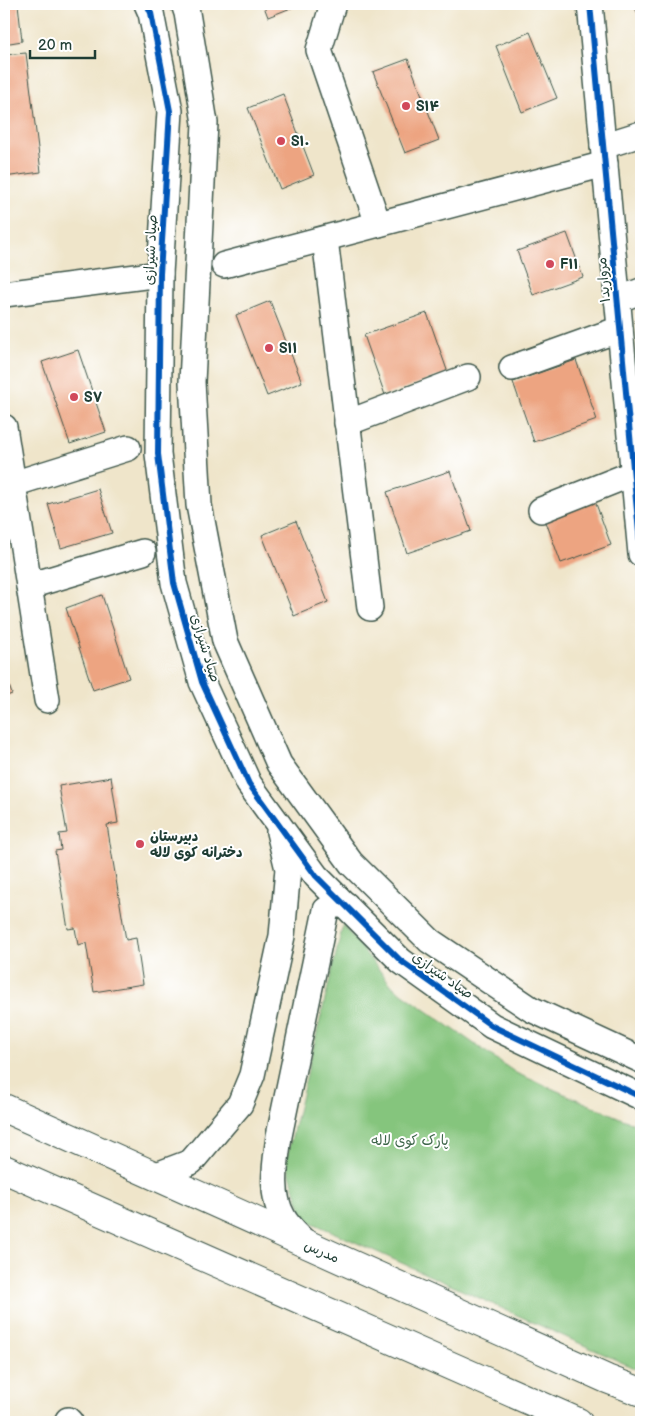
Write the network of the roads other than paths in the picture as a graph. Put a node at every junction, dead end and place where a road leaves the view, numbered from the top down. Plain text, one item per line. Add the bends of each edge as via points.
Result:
1 (147, 4) edge
2 (184, 4) edge
3 (333, 4) edge
4 (590, 4) edge
5 (641, 134) edge
6 (604, 155) junction
7 (378, 224) junction
8 (324, 238) junction
9 (224, 265) dead end
10 (160, 274) junction
11 (641, 291) edge
12 (4, 294) edge
13 (617, 300) junction
14 (620, 329) junction
15 (512, 368) dead end
16 (468, 377) dead end
17 (347, 423) junction
18 (4, 427) edge
19 (636, 436) edge
20 (128, 448) dead end
21 (634, 473) junction
22 (13, 484) junction
23 (541, 510) dead end
24 (143, 552) dead end
25 (641, 554) edge
26 (29, 586) junction
27 (370, 608) dead end
28 (47, 700) dead end
29 (276, 820) junction
30 (346, 906) junction
31 (264, 1026) junction
32 (298, 1042) junction
33 (641, 1060) edge
34 (252, 1075) junction
35 (287, 1092) junction
36 (641, 1097) edge
37 (4, 1108) edge
38 (4, 1169) edge
39 (154, 1176) junction
40 (306, 1244) junction
41 (641, 1392) edge
42 (578, 1422) edge

1 - 10 street, صیاد شیرازی via 170,111
2 - 33 street, صیاد شیرازی via 205,123 192,382 199,505 225,641 280,764 351,863 430,941 531,1008
3 - 7 street via 319,50
4 - 6 street, مروارید۱
5 - 6 street
6 - 7 street
6 - 13 street, مروارید۱
7 - 8 street
8 - 9 street
8 - 17 street
10 - 12 street
10 - 29 street, صیاد شیرازی via 158,454 174,583 202,682 249,784
11 - 13 street
13 - 14 street, مروارید۱
14 - 15 street
14 - 19 street, مروارید۱
16 - 17 street
17 - 27 street
18 - 22 street
19 - 21 street, مروارید۱
20 - 22 street
21 - 23 street
21 - 25 street, مروارید۱
22 - 26 street
24 - 26 street
26 - 28 street
29 - 30 street, صیاد شیرازی via 316,876
29 - 31 street via 288,869 282,936
30 - 32 street via 333,904 326,910
30 - 36 street, صیاد شیرازی via 400,961 492,1026
31 - 32 street via 264,1036 270,1045 286,1048
31 - 34 street
32 - 35 street
34 - 35 street via 265,1068 280,1071 287,1082
34 - 39 street via 240,1104 191,1162
35 - 40 street via 278,1144 276,1198 283,1218
37 - 39 main road, مدرس
38 - 42 main road
39 - 40 main road, مدرس
40 - 41 main road, مدرس

